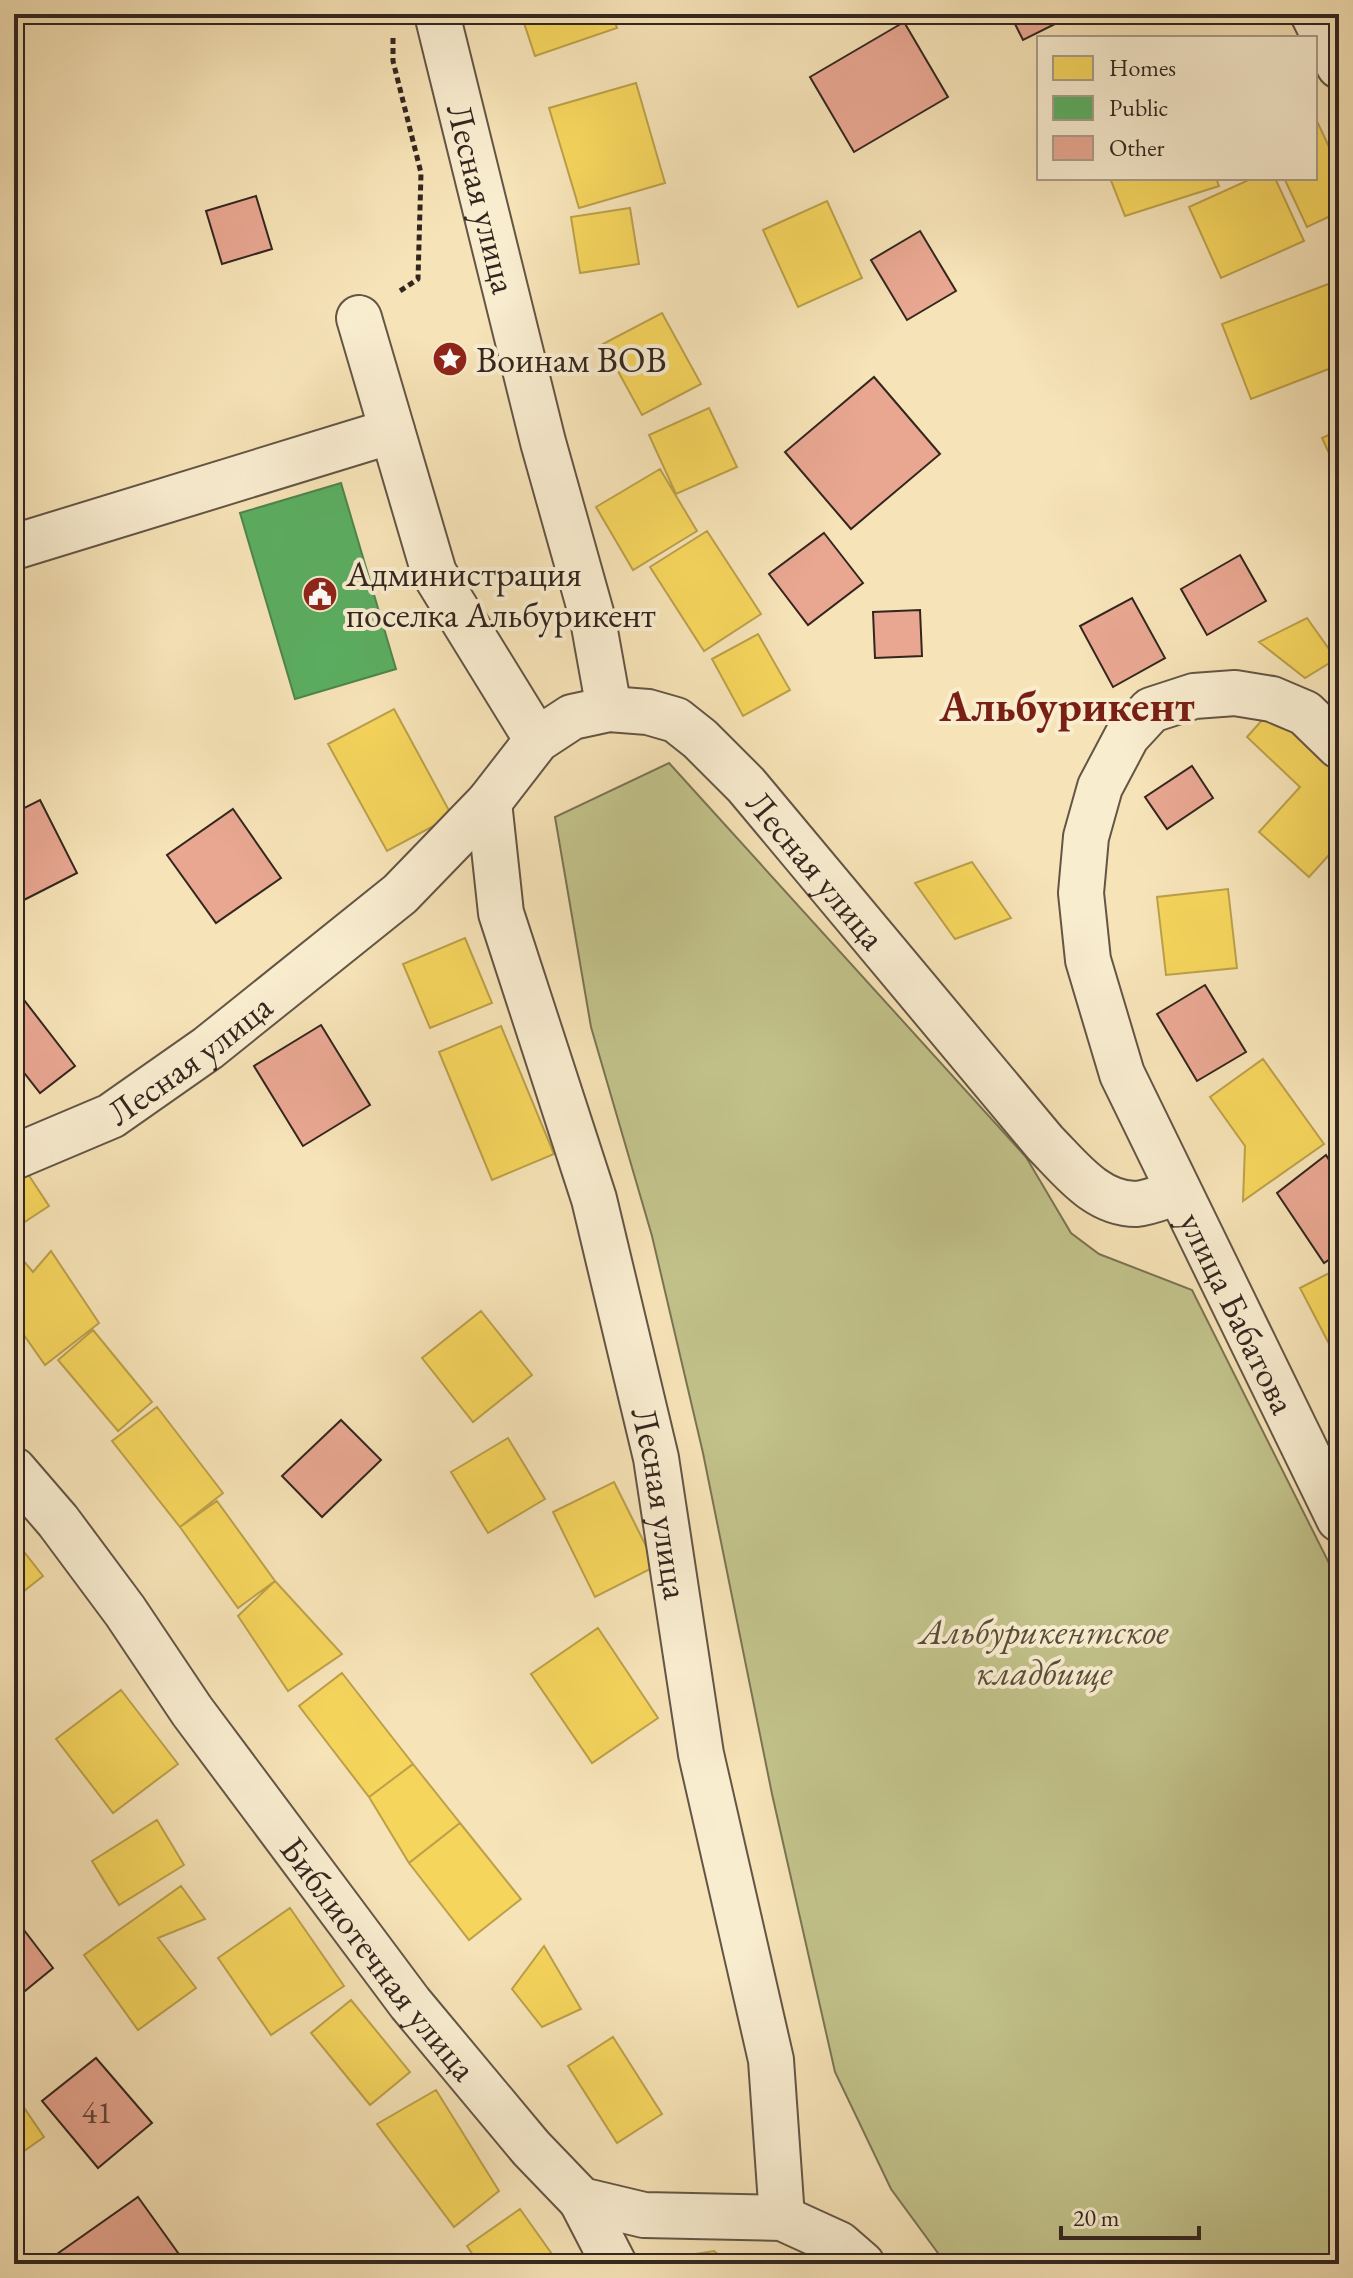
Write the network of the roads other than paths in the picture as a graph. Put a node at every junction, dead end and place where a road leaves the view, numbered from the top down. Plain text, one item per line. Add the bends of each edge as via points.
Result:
1 (437, 14) edge
2 (1313, 14) edge
3 (1339, 66) edge
4 (359, 318) road end
5 (392, 431) junction
6 (14, 547) edge
7 (609, 709) junction
8 (537, 740) junction
9 (1339, 746) edge
10 (489, 802) junction
11 (14, 1157) edge
12 (1178, 1192) junction
13 (14, 1470) edge
14 (1339, 1519) edge
15 (581, 2200) junction
16 (782, 2218) junction
17 (614, 2264) edge
18 (862, 2264) edge

1 - 7 street, Лесная улица via 543,442 593,620
2 - 3 street
4 - 5 street
5 - 6 street
5 - 8 street via 434,573
7 - 8 street, Лесная улица via 572,717
7 - 12 street, Лесная улица via 676,720 700,739 746,785 1045,1143 1090,1188 1113,1201 1138,1204
8 - 10 street, Лесная улица
9 - 12 street, улица Бабатова via 1305,713 1272,699 1235,693 1194,696 1151,710 1127,736 1100,787 1086,837 1081,893 1088,960 1122,1074
10 - 11 street, Лесная улица via 400,894 208,1048 111,1116
10 - 16 street, Лесная улица via 501,913 594,1199 656,1458 701,1754 771,2060
12 - 14 street, улица Бабатова
13 - 15 street, Библиотечная улица via 125,1611 192,1711 410,2003
15 - 16 street via 644,2215
15 - 17 street, Библиотечная улица
16 - 18 street via 839,2244

